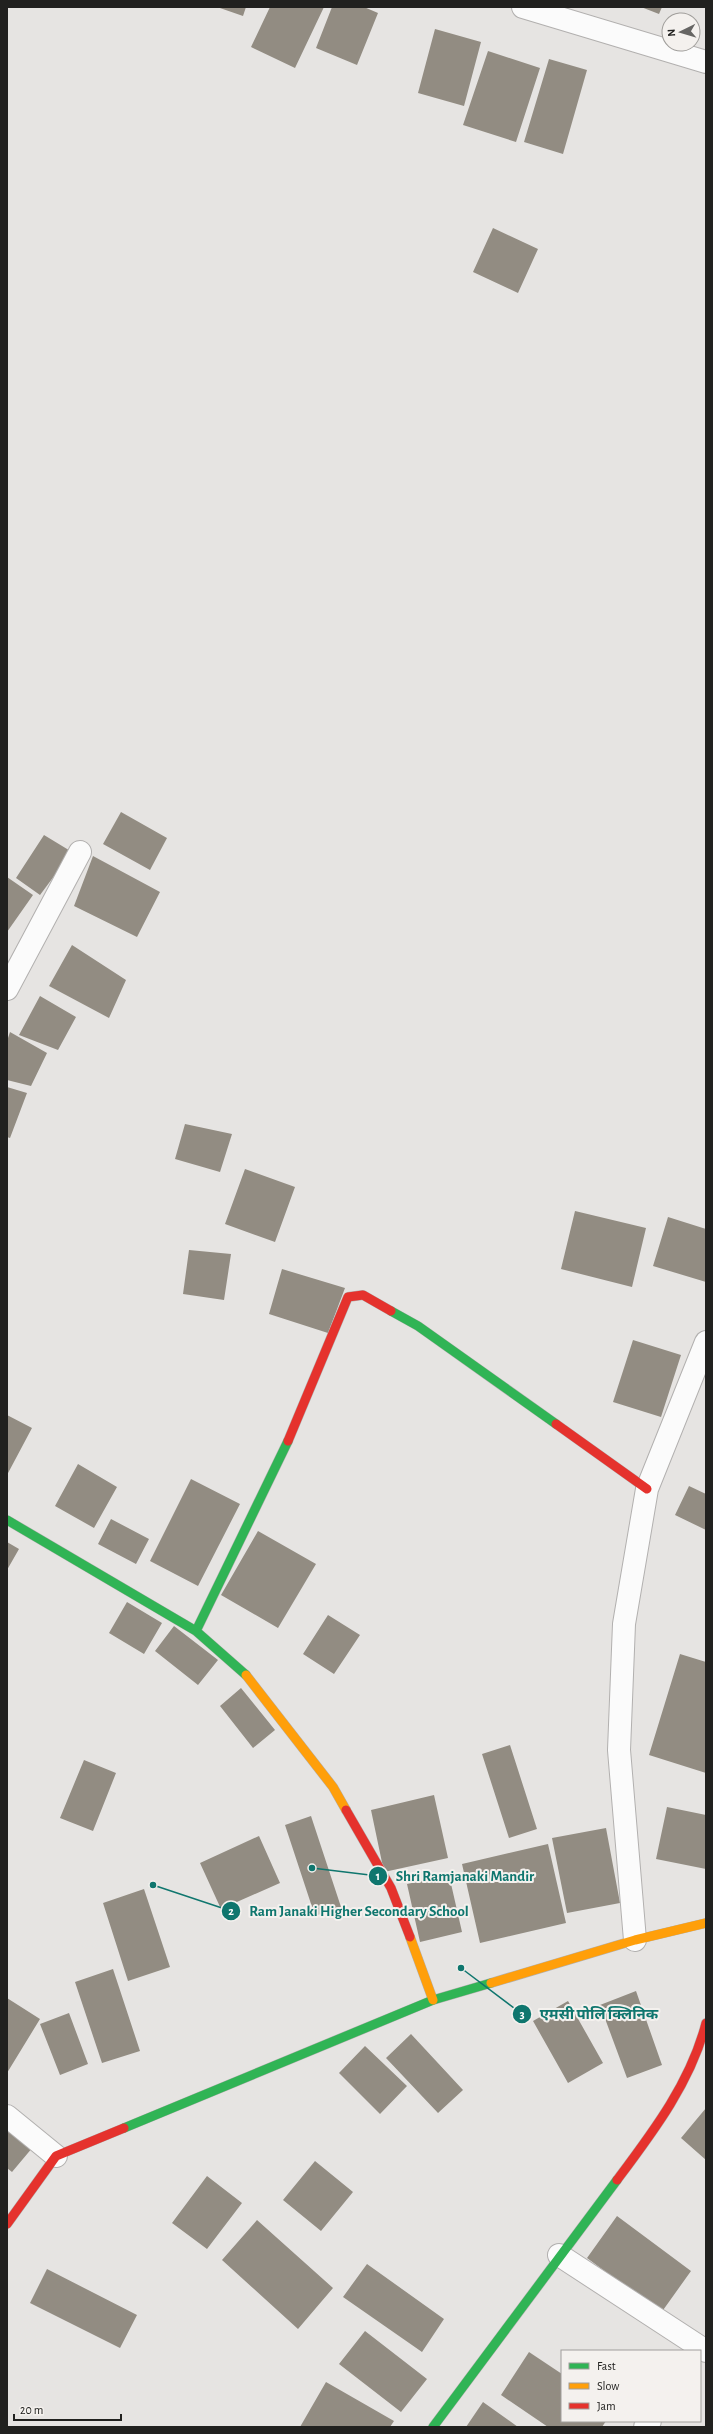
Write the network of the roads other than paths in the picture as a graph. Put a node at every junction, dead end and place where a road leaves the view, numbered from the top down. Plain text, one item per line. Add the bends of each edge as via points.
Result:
1 (523, 7) edge
2 (706, 62) edge
3 (80, 852) dead end
4 (7, 989) edge
5 (706, 1342) edge
6 (647, 1489) junction
7 (7, 1520) edge
8 (196, 1631) junction
9 (706, 1923) edge
10 (636, 1940) junction
11 (433, 2000) junction
12 (706, 2023) edge
13 (7, 2116) edge
14 (56, 2156) junction
15 (7, 2224) edge
16 (559, 2256) junction
17 (702, 2350) edge
18 (433, 2427) edge

1 - 2 street
3 - 4 street
5 - 6 street
6 - 8 street via 418,1326 363,1295 348,1297 288,1440
6 - 10 street via 624,1624 619,1750
7 - 8 street
8 - 11 street via 242,1672 333,1787 390,1888
9 - 10 street
10 - 11 street
11 - 14 street
12 - 16 street via 699,2050 659,2124
13 - 14 street
14 - 15 street
16 - 17 street
16 - 18 street

